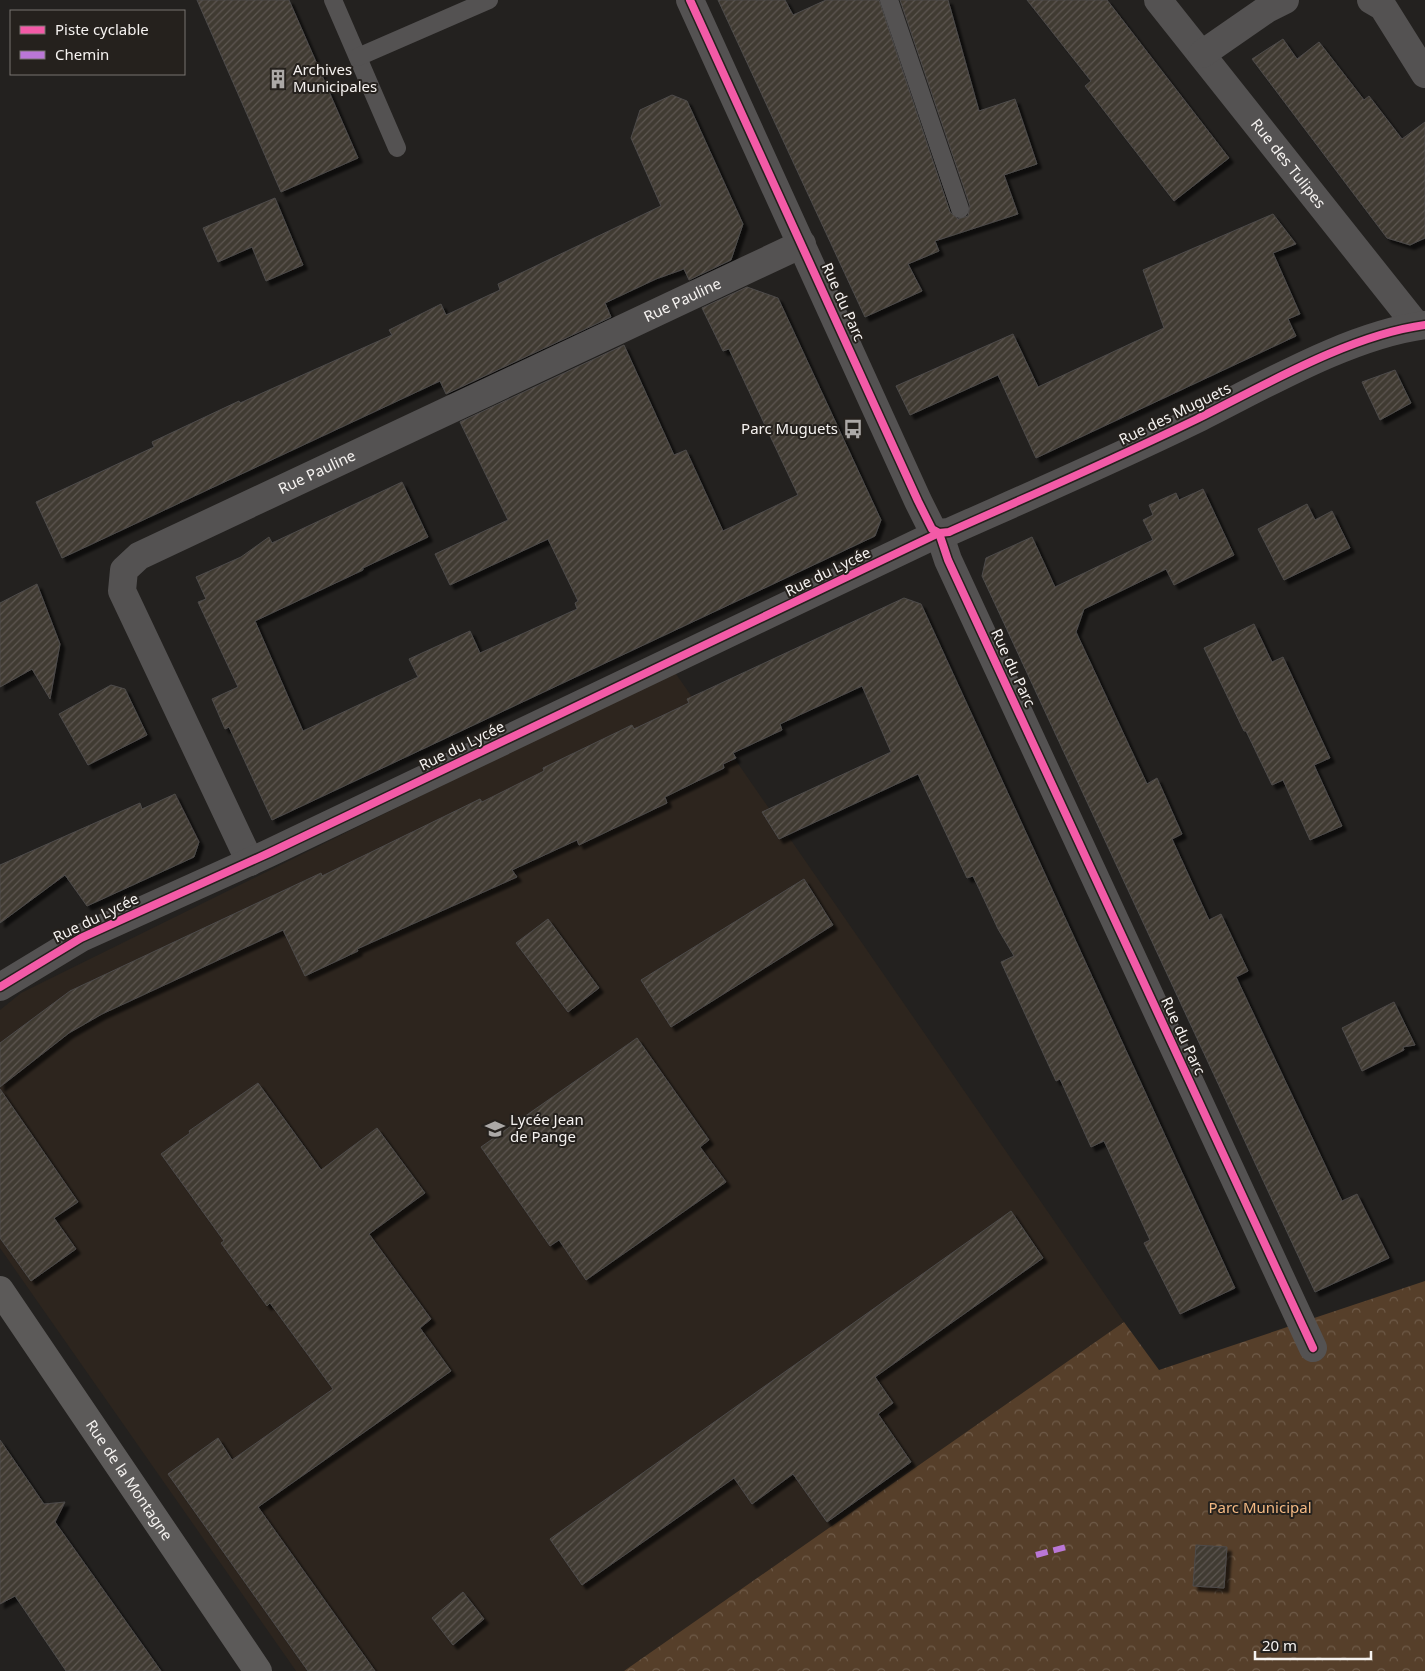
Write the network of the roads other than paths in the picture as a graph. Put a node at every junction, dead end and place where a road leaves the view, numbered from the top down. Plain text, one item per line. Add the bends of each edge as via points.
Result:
1 (333, 0) edge
2 (489, 0) edge
3 (690, 0) edge
4 (889, 0) edge
5 (1158, 0) edge
6 (1285, 0) edge
7 (1371, 0) edge
8 (1202, 54) junction
9 (358, 57) junction
10 (1425, 74) edge
11 (397, 148) dead end
12 (960, 209) dead end
13 (802, 244) junction
14 (1421, 325) edge
15 (939, 534) junction
16 (250, 862) junction
17 (0, 986) edge
18 (0, 1290) edge
19 (1312, 1348) dead end
20 (258, 1671) edge

1 - 9 lane
2 - 9 lane
3 - 13 street, Rue du Parc
4 - 12 lane
5 - 8 street, Rue des Tulipes
6 - 8 street
7 - 10 street via 1383,7
8 - 14 street, Rue des Tulipes
9 - 11 lane
13 - 15 street, Rue du Parc via 918,501 932,529
13 - 16 street, Rue Pauline via 139,556 124,570 122,591
14 - 15 street, Rue des Muguets via 1352,346 1301,368 1102,465
15 - 16 street, Rue du Lycée
15 - 19 street, Rue du Parc via 960,587
16 - 17 street, Rue du Lycée via 81,938
18 - 20 main road, Rue de la Montagne

